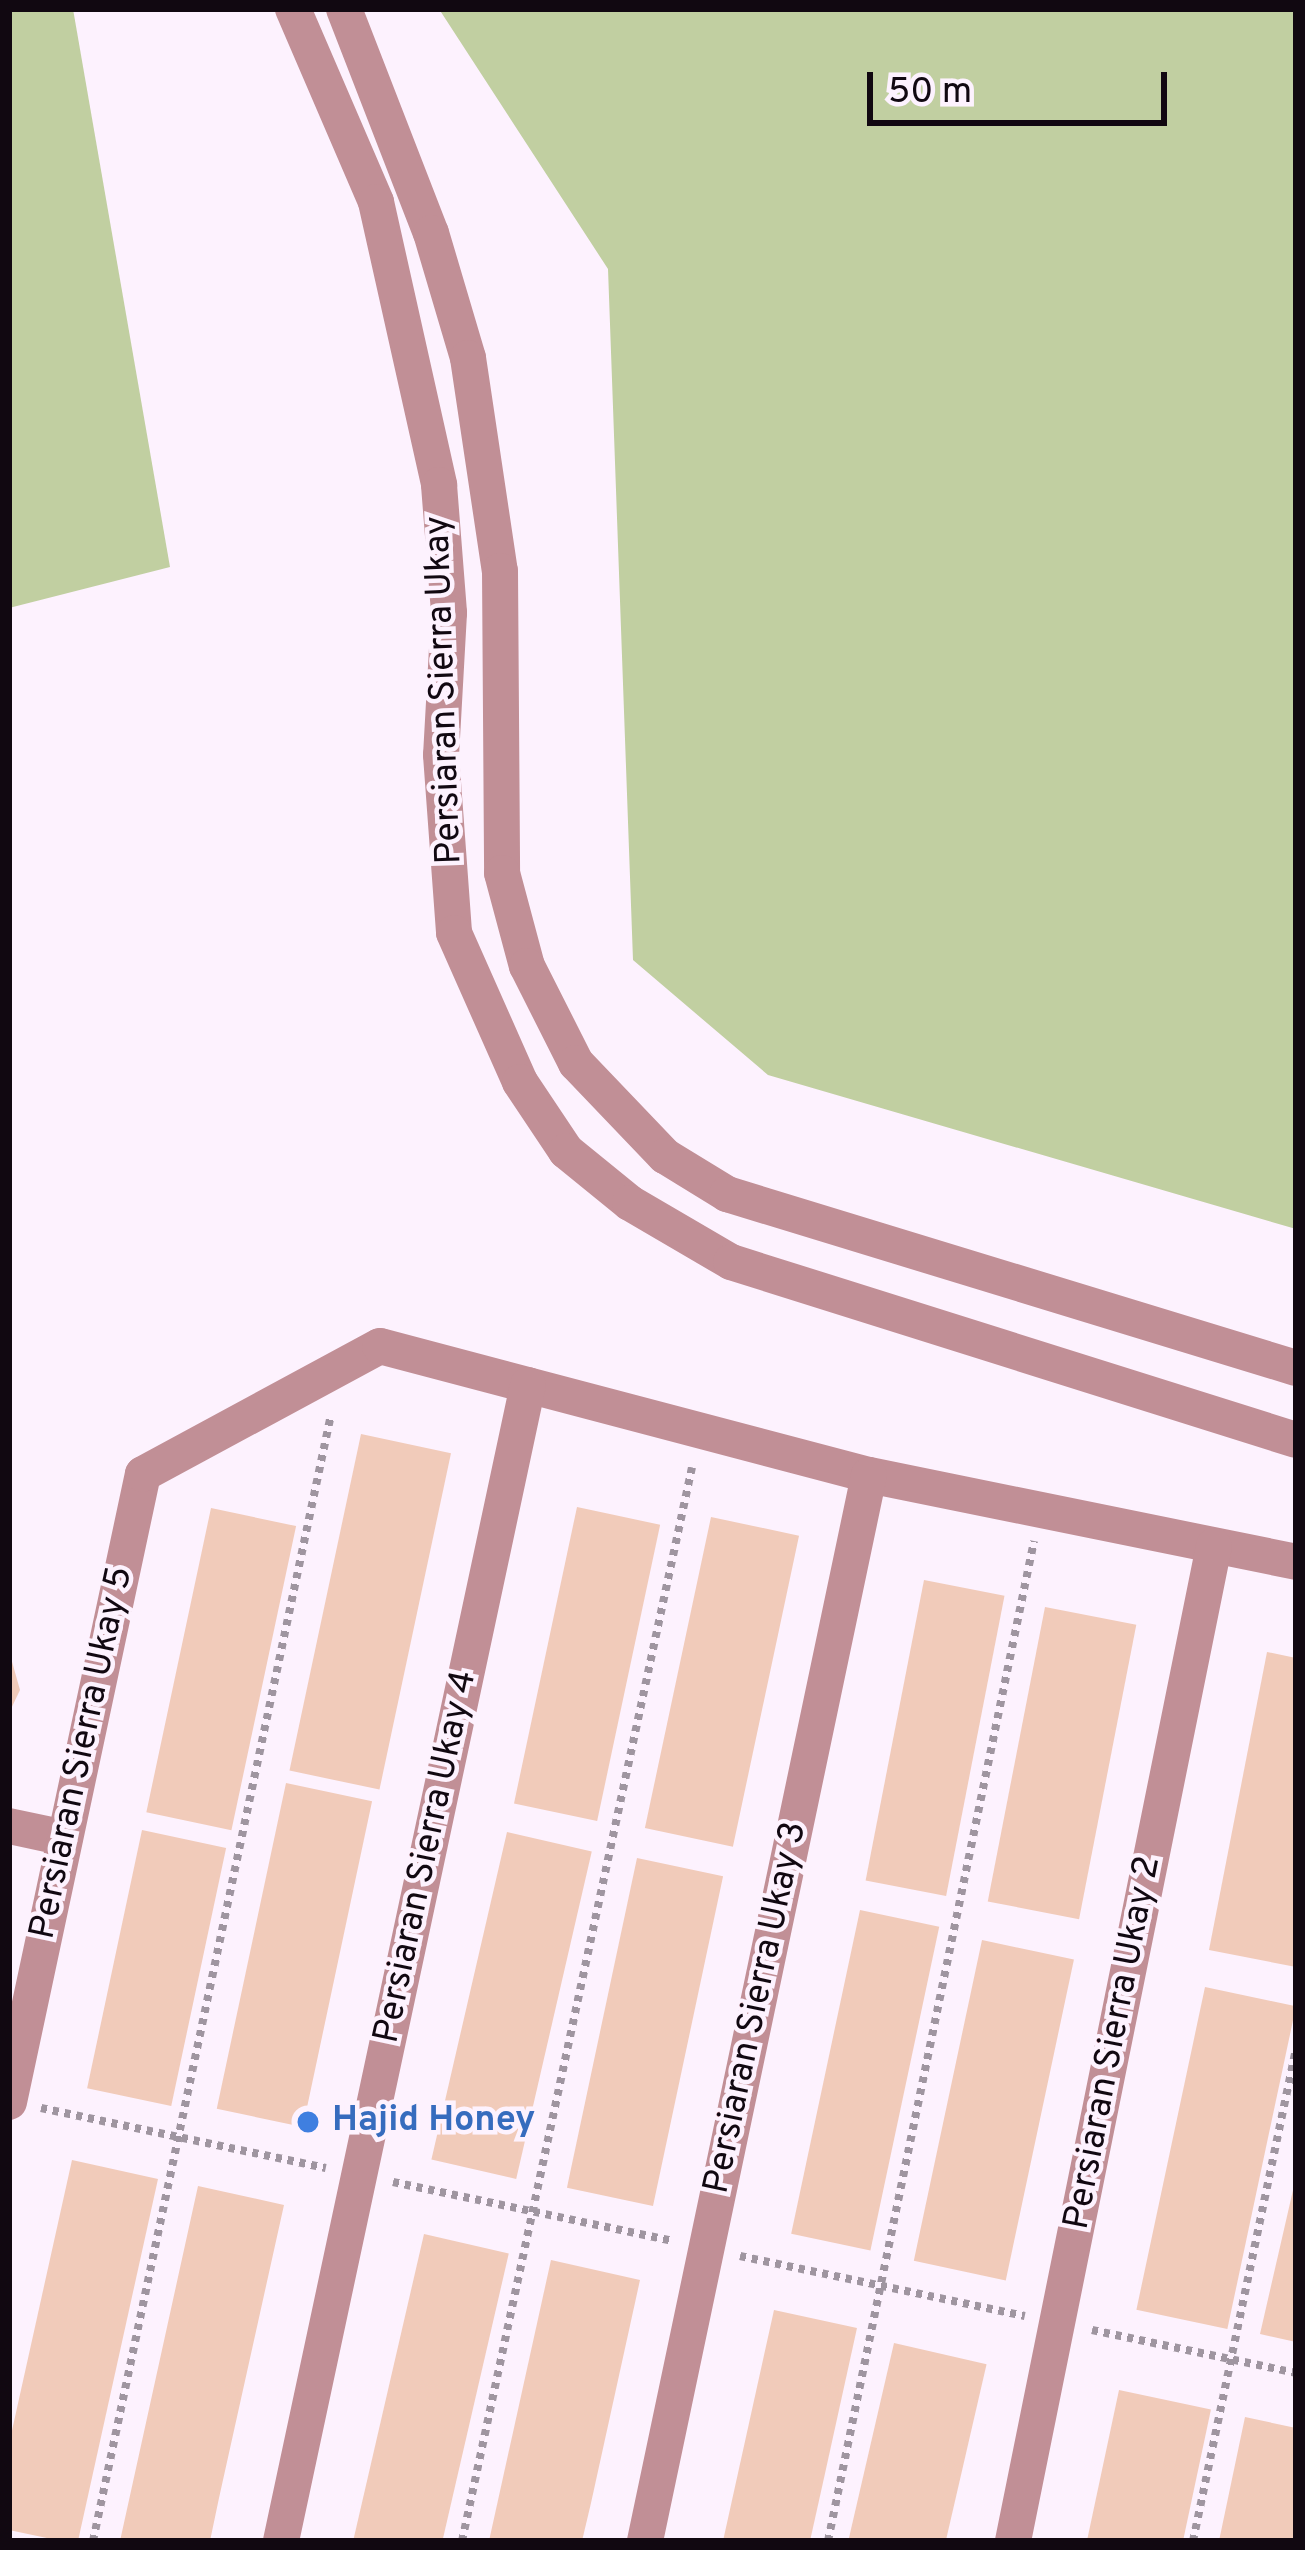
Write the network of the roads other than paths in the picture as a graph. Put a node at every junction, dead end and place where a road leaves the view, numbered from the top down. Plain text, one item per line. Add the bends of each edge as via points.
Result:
1 (292, 9) edge
2 (344, 9) edge
3 (1296, 1368) edge
4 (528, 1385) junction
5 (1296, 1440) edge
6 (869, 1475) junction
7 (1214, 1546) junction
8 (1296, 1562) edge
9 (9, 1826) edge
10 (65, 1838) junction
11 (9, 2101) edge
12 (281, 2541) edge
13 (645, 2541) edge
14 (1013, 2541) edge

1 - 5 street, Persiaran Sierra Ukay via 376,202 439,484 449,613 441,755 454,933 520,1082 566,1151 629,1203 731,1262
2 - 3 street, Persiaran Sierra Ukay via 431,232 468,358 500,571 502,873 527,966 576,1063 665,1156 728,1194
4 - 6 street
4 - 10 street, Persiaran Sierra Ukay 5 via 380,1346 143,1474
4 - 12 street, Persiaran Sierra Ukay 4
6 - 7 street
6 - 13 street, Persiaran Sierra Ukay 3
7 - 8 street
7 - 14 street, Persiaran Sierra Ukay 2
9 - 10 street
10 - 11 street, Persiaran Sierra Ukay 5

